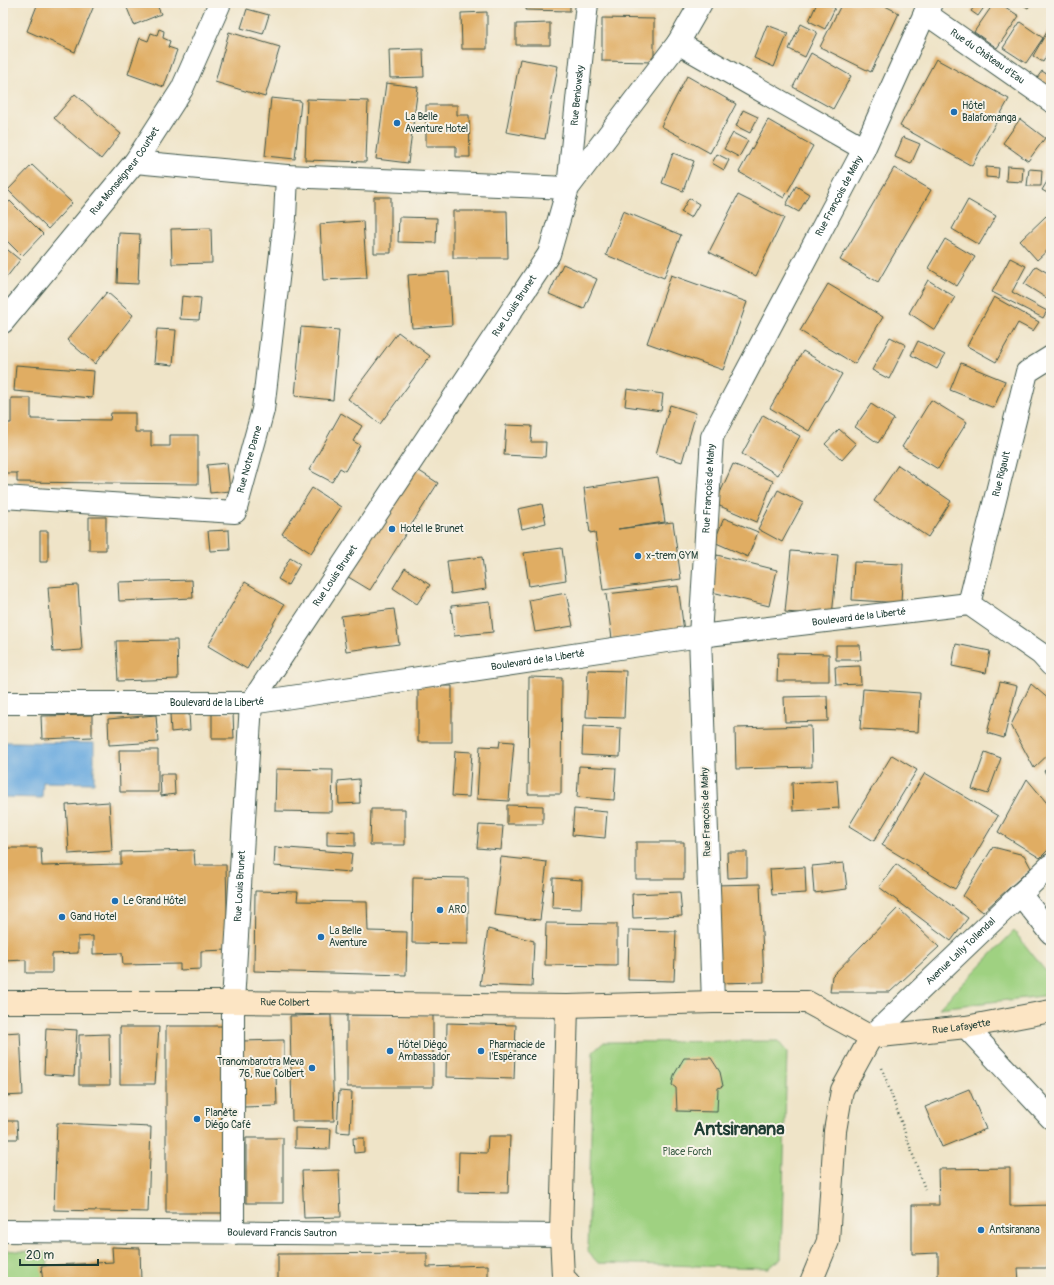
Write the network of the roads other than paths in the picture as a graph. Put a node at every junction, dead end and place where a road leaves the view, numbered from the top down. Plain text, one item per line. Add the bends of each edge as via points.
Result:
1 (220, 3) edge
2 (587, 3) edge
3 (701, 3) edge
4 (928, 8) edge
5 (678, 43) junction
6 (1051, 100) edge
7 (864, 149) junction
8 (135, 162) junction
9 (287, 176) junction
10 (568, 188) junction
11 (3, 322) edge
12 (1051, 357) edge
13 (3, 497) edge
14 (969, 604) junction
15 (700, 636) junction
16 (1051, 665) edge
17 (3, 703) edge
18 (251, 703) junction
19 (1051, 865) edge
20 (1020, 894) junction
21 (1051, 933) edge
22 (3, 1002) edge
23 (233, 1002) junction
24 (713, 1002) junction
25 (567, 1006) junction
26 (1051, 1011) edge
27 (966, 1028) junction
28 (871, 1037) junction
29 (1051, 1118) edge
30 (3, 1231) edge
31 (233, 1233) junction
32 (562, 1235) junction
33 (568, 1282) edge
34 (811, 1282) edge

1 - 8 street, Rue Monseigneur Courbet via 182,89
2 - 10 street, Rue Beniowsky
3 - 5 street, Rue Louis Brunet
4 - 6 street, Rue du Château d'Eau
4 - 7 street, Rue François de Mahy
5 - 7 street
5 - 10 street, Rue Louis Brunet
7 - 15 street, Rue François de Mahy via 712,437
8 - 9 street
8 - 11 street, Rue Monseigneur Courbet
9 - 10 street
9 - 13 street, Rue Notre Dame via 285,218 263,410 235,512
10 - 18 street, Rue Louis Brunet via 549,254
12 - 14 street, Rue Rigault via 1027,372
14 - 15 street, Boulevard de la Liberté
14 - 16 street via 1041,654
15 - 18 street, Boulevard de la Liberté
15 - 24 street, Rue François de Mahy
17 - 18 street, Boulevard de la Liberté
18 - 23 street, Rue Louis Brunet
19 - 20 street, Avenue Lally Tollendal
20 - 21 street
20 - 28 street, Avenue Lally Tollendal
22 - 23 main road, Rue Colbert
23 - 25 main road, Rue Colbert
23 - 31 street, Rue Louis Brunet
24 - 25 main road, Rue Colbert
24 - 28 main road, Rue Colbert via 807,1002
25 - 32 main road
26 - 27 main road, Rue Lafayette
27 - 28 main road, Rue Lafayette
27 - 29 street
28 - 34 main road via 842,1090 835,1131 828,1241
30 - 31 street, Boulevard Francis Sautron
31 - 32 street, Boulevard Francis Sautron
32 - 33 main road via 563,1277

